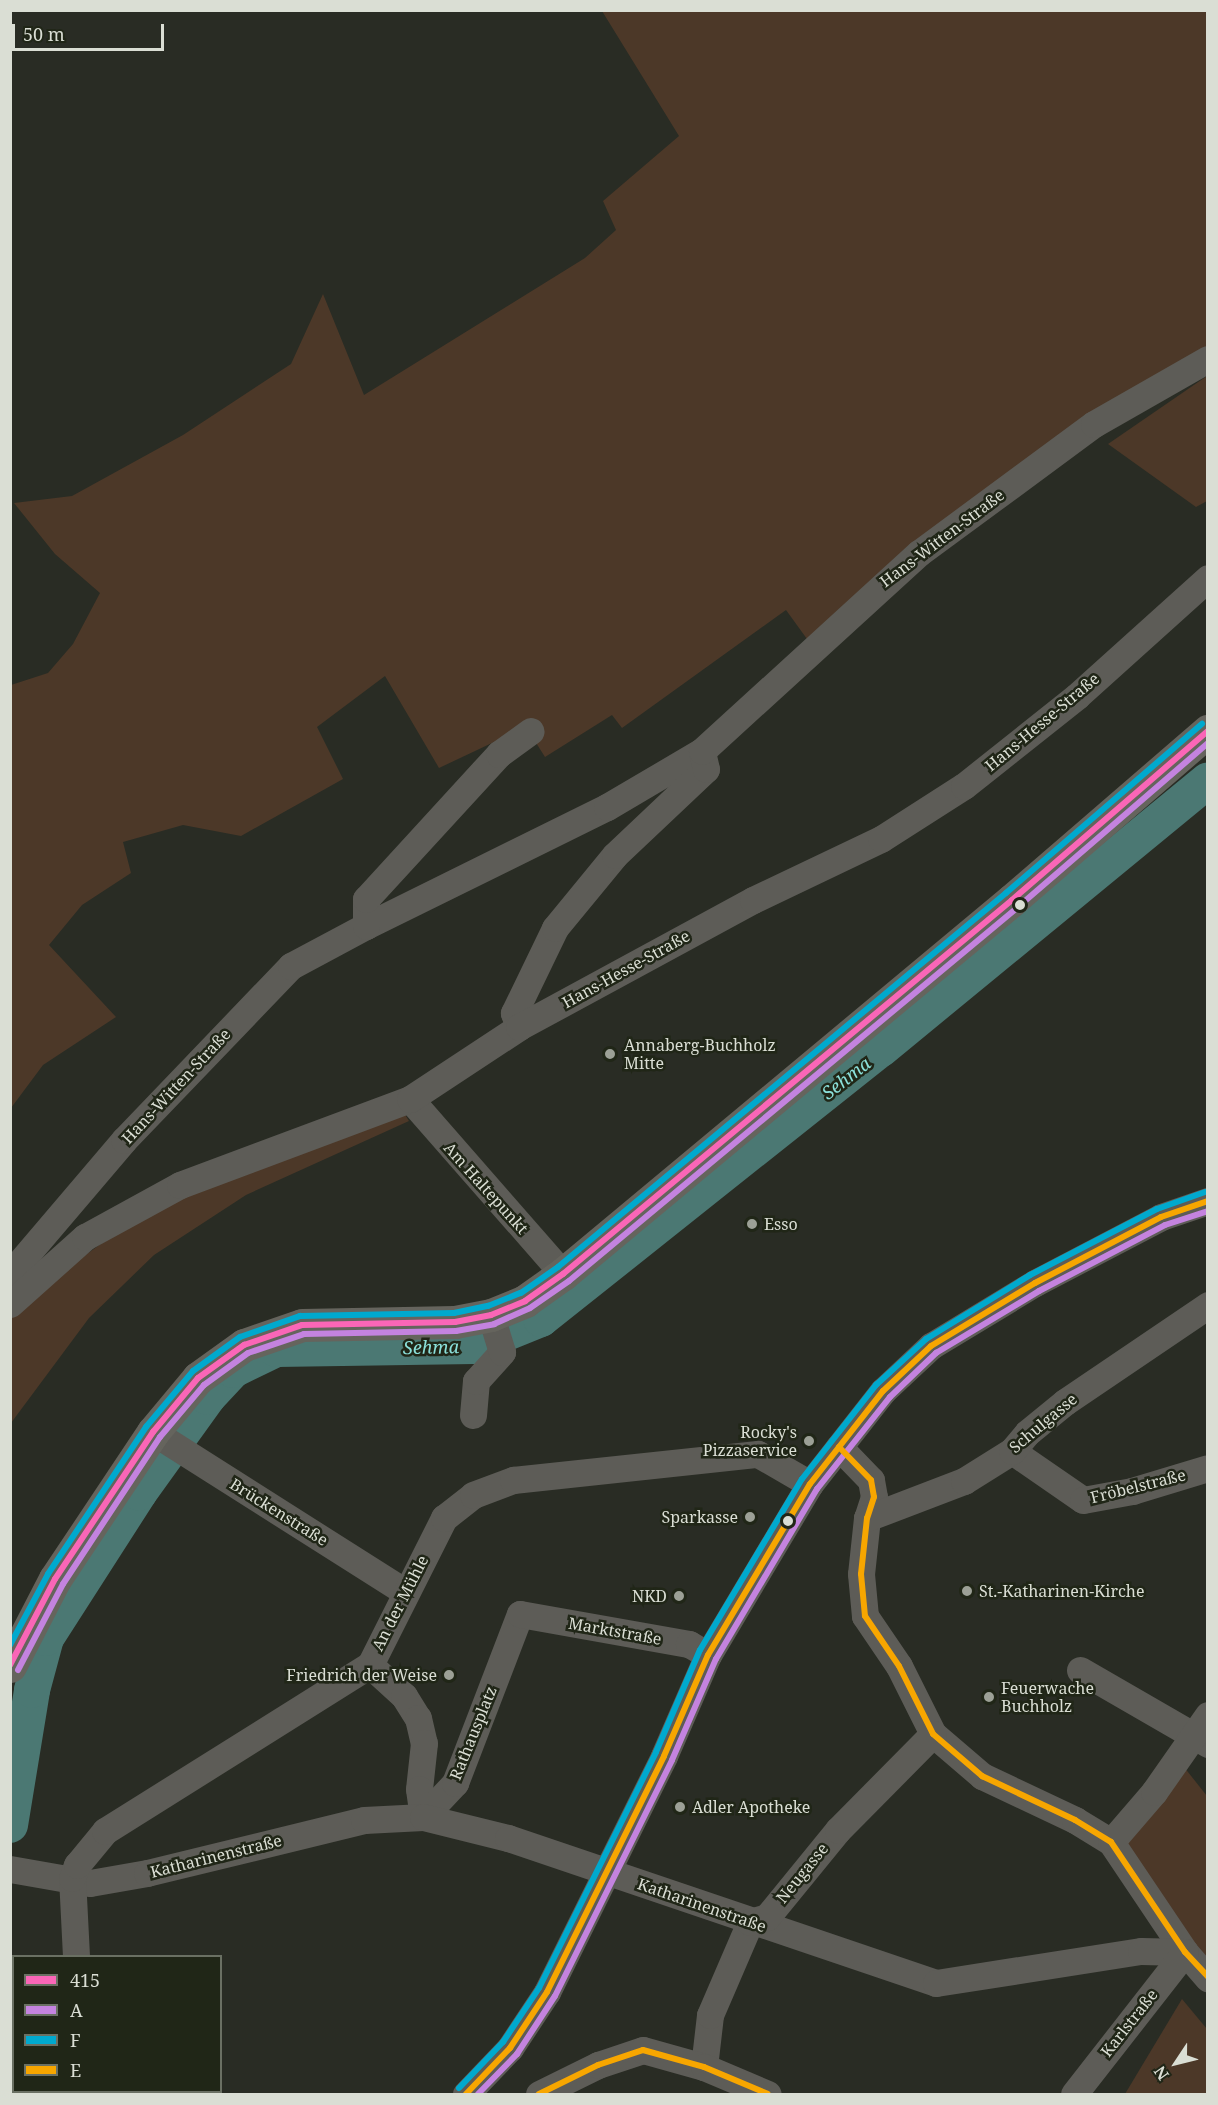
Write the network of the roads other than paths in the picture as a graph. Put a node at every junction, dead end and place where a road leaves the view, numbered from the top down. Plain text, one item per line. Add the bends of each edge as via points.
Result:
1 (1208, 359) edge
2 (1208, 578) edge
3 (531, 731) dead end
4 (1208, 731) edge
5 (702, 751) junction
6 (366, 926) junction
7 (519, 1027) junction
8 (410, 1100) junction
9 (1208, 1184) edge
10 (1208, 1201) edge
11 (1161, 1217) junction
12 (10, 1274) edge
13 (563, 1274) junction
14 (10, 1304) edge
15 (1208, 1305) edge
16 (496, 1330) junction
17 (472, 1415) dead end
18 (159, 1436) junction
19 (839, 1447) junction
20 (1012, 1451) junction
21 (1208, 1468) edge
22 (810, 1484) junction
23 (867, 1518) junction
24 (405, 1592) junction
25 (520, 1614) joint
26 (708, 1655) junction
27 (370, 1665) junction
28 (10, 1666) edge
29 (1080, 1670) dead end
30 (1203, 1732) edge
31 (933, 1734) junction
32 (423, 1817) junction
33 (1110, 1842) junction
34 (19, 1871) edge
35 (608, 1872) junction
36 (72, 1878) junction
37 (750, 1922) junction
38 (1185, 1952) junction
39 (76, 1955) edge
40 (1208, 1978) edge
41 (704, 2067) junction
42 (465, 2094) edge
43 (539, 2094) edge
44 (768, 2094) edge
45 (1074, 2094) edge

1 - 5 street, Hans-Witten-Straße via 1094,424 919,552
2 - 7 street, Hans-Hesse-Straße via 1077,696 964,786 881,839 753,900
3 - 6 street via 499,754 366,899
4 - 13 main road via 1012,900
5 - 6 street, Hans-Witten-Straße via 608,807
5 - 7 street via 706,769 615,855 555,928 514,1013
6 - 12 street, Hans-Witten-Straße via 291,966 124,1140
7 - 8 street, Hans-Hesse-Straße
8 - 13 street, Am Haltepunkt
8 - 14 street, Hans-Hesse-Straße via 180,1185 85,1237
9 - 11 street
10 - 11 street
11 - 19 street via 1035,1283 932,1346 883,1391
13 - 16 main road via 525,1300
15 - 20 street, Schulgasse via 1065,1402 1027,1433
16 - 17 street via 502,1352 476,1381
16 - 18 main road via 324,1323 271,1333 244,1345 198,1377
18 - 24 street, Brückenstraße
18 - 28 main road via 55,1579
19 - 22 street
19 - 23 street via 871,1479 874,1497
20 - 21 street, Fröbelstraße via 1083,1500 1132,1491
20 - 23 street, Schulgasse via 964,1481
22 - 24 street, An der Mühle via 758,1454 513,1480 473,1495 444,1518
22 - 26 street
23 - 31 street via 861,1574 865,1616 899,1666
24 - 27 street, An der Mühle
25 - 26 street, Marktstraße via 689,1644
25 - 32 street, Rathausplatz via 455,1783
26 - 35 street
27 - 32 street via 404,1696 418,1718 424,1743 419,1789
27 - 36 street, An der Mühle via 105,1831 77,1865
29 - 30 street
30 - 33 street
31 - 33 street via 982,1776 1075,1820
31 - 37 street, Neugasse via 838,1830 767,1917
32 - 35 street, Katharinenstraße via 508,1838
32 - 36 street, Katharinenstraße via 364,1820 147,1873 90,1883
33 - 38 street
34 - 36 street, Katharinenstraße
35 - 37 street, Katharinenstraße
35 - 42 street via 547,1992 510,2049
36 - 39 street
37 - 38 street, Katharinenstraße via 936,1983 1141,1951
37 - 41 street via 711,2015
38 - 40 street
38 - 45 street, Karlstraße
41 - 43 street via 643,2050 598,2065
41 - 44 street

